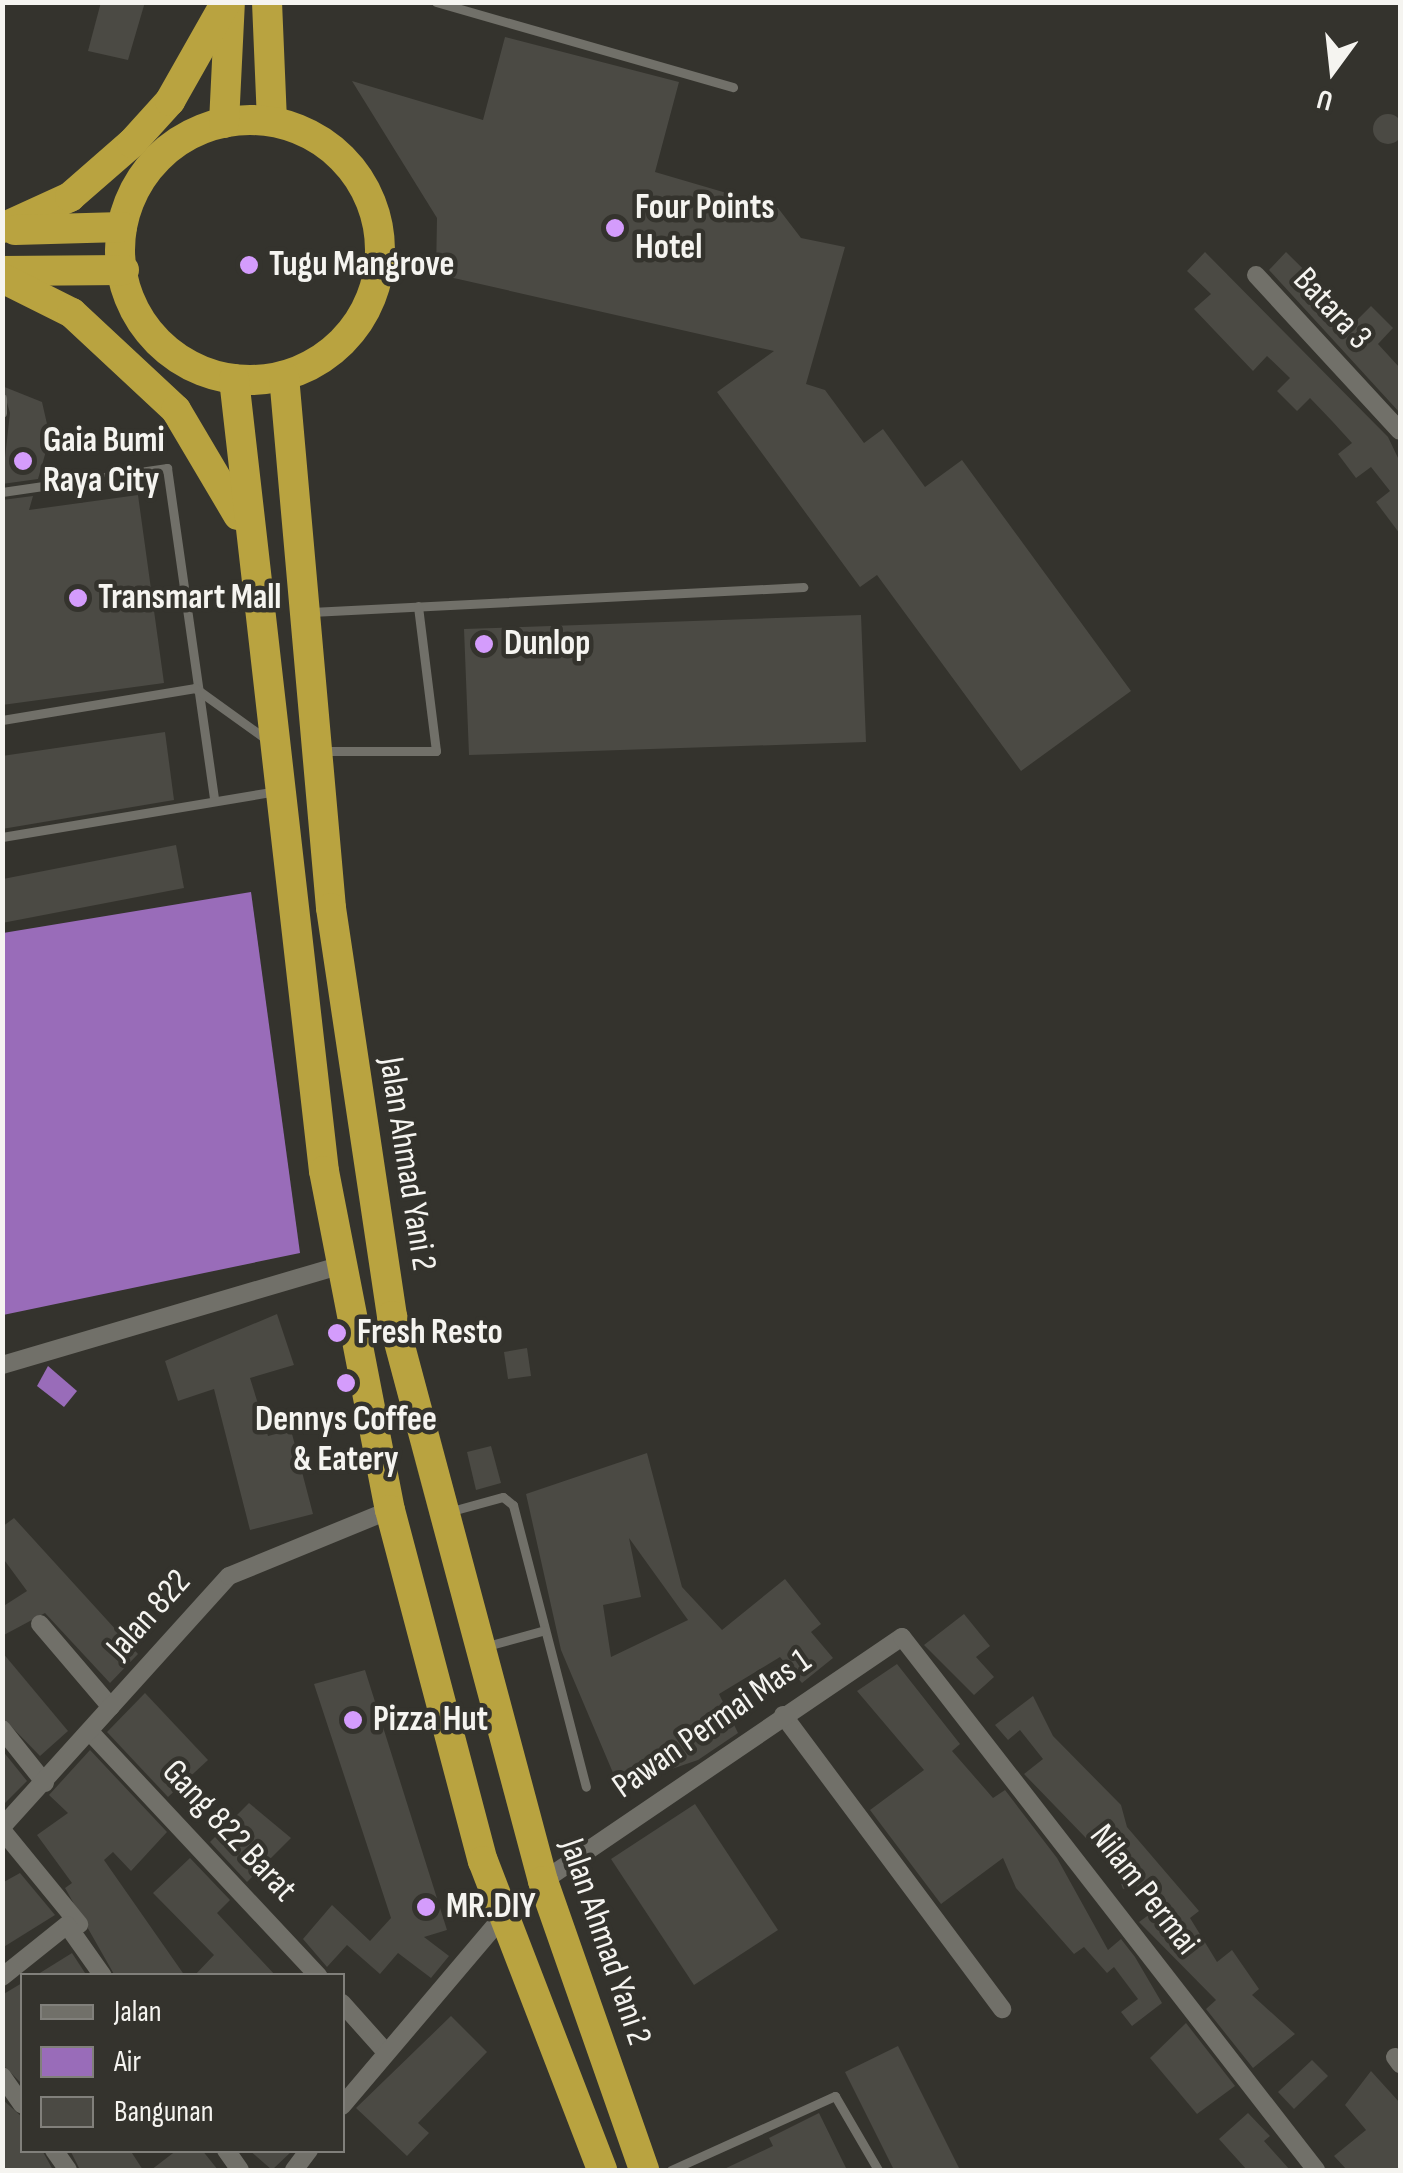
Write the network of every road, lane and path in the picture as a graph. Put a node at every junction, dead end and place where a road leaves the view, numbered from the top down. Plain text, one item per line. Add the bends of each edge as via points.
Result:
1 (228, 2) edge
2 (267, 2) edge
3 (436, 2) edge
4 (733, 87) dead end
5 (272, 122) junction
6 (224, 123) junction
7 (122, 227) junction
8 (2, 229) edge
9 (124, 270) junction
10 (2, 274) edge
11 (1256, 276) dead end
12 (284, 376) junction
13 (234, 379) junction
14 (2, 398) edge
15 (2, 413) edge
16 (1400, 431) edge
17 (2, 492) edge
18 (247, 536) junction
19 (803, 587) dead end
20 (418, 606) junction
21 (298, 612) junction
22 (195, 688) junction
23 (2, 720) edge
24 (270, 742) junction
25 (314, 751) junction
26 (276, 791) junction
27 (214, 799) junction
28 (2, 837) edge
29 (342, 1265) junction
30 (2, 1366) edge
31 (390, 1510) junction
32 (440, 1514) junction
33 (40, 1624) dead end
34 (545, 1630) junction
35 (480, 1648) junction
36 (915, 1653) joint
37 (111, 1707) junction
38 (783, 1714) junction
39 (2, 1729) edge
40 (91, 1733) junction
41 (45, 1783) junction
42 (586, 1787) dead end
43 (2, 1828) edge
44 (543, 1880) junction
45 (504, 1914) junction
46 (79, 1924) dead end
47 (101, 1973) edge
48 (315, 1973) edge
49 (2, 1977) edge
50 (345, 2006) edge
51 (1002, 2009) dead end
52 (384, 2050) junction
53 (2, 2076) edge
54 (20, 2101) edge
55 (345, 2102) edge
56 (602, 2170) edge
57 (644, 2170) edge
58 (671, 2170) edge
59 (878, 2170) edge
60 (1316, 2170) edge

1 - 6 highway
1 - 8 highway via 170,102 132,143 53,208
2 - 5 highway
3 - 4 lane
5 - 6 highway
5 - 12 highway via 316,139 353,170 379,244 360,320 339,345
6 - 7 highway via 174,143 148,167
7 - 8 highway
7 - 9 highway
9 - 10 highway
9 - 13 highway via 150,334 176,357
10 - 18 highway via 72,313 176,410 207,451
11 - 16 street, Batara 3
12 - 13 highway
12 - 21 highway, Jalan Ahmad Yani 2
13 - 18 highway
14 - 15 lane
17 - 22 lane via 168,468
18 - 24 highway
19 - 20 lane
20 - 21 lane
20 - 25 lane via 436,751
21 - 25 highway, Jalan Ahmad Yani 2
22 - 23 lane
22 - 24 lane
22 - 27 lane
24 - 26 highway
25 - 32 highway, Jalan Ahmad Yani 2 via 392,1316
26 - 27 lane
26 - 29 highway
27 - 28 lane
29 - 30 street
29 - 31 highway
31 - 37 street, Jalan 822 via 229,1576
31 - 45 highway
32 - 34 lane via 510,1499
32 - 35 highway, Jalan Ahmad Yani 2
33 - 37 street
34 - 35 lane
34 - 42 lane
35 - 44 highway, Jalan Ahmad Yani 2
36 - 38 street, Pawan Permai Mas 1 via 893,1636
36 - 60 street, Nilam Permai
37 - 40 street, Jalan 822
38 - 44 street, Pawan Permai Mas 1
38 - 51 street
39 - 41 street
40 - 41 street, Jalan 822
40 - 48 street, Gang 822 Barat
41 - 43 street, Jalan 822
43 - 46 street
44 - 57 highway, Jalan Ahmad Yani 2
45 - 52 street
45 - 56 highway
47 - 49 street via 68,1925
50 - 52 street
52 - 55 street
53 - 54 street
58 - 59 lane via 834,2096

